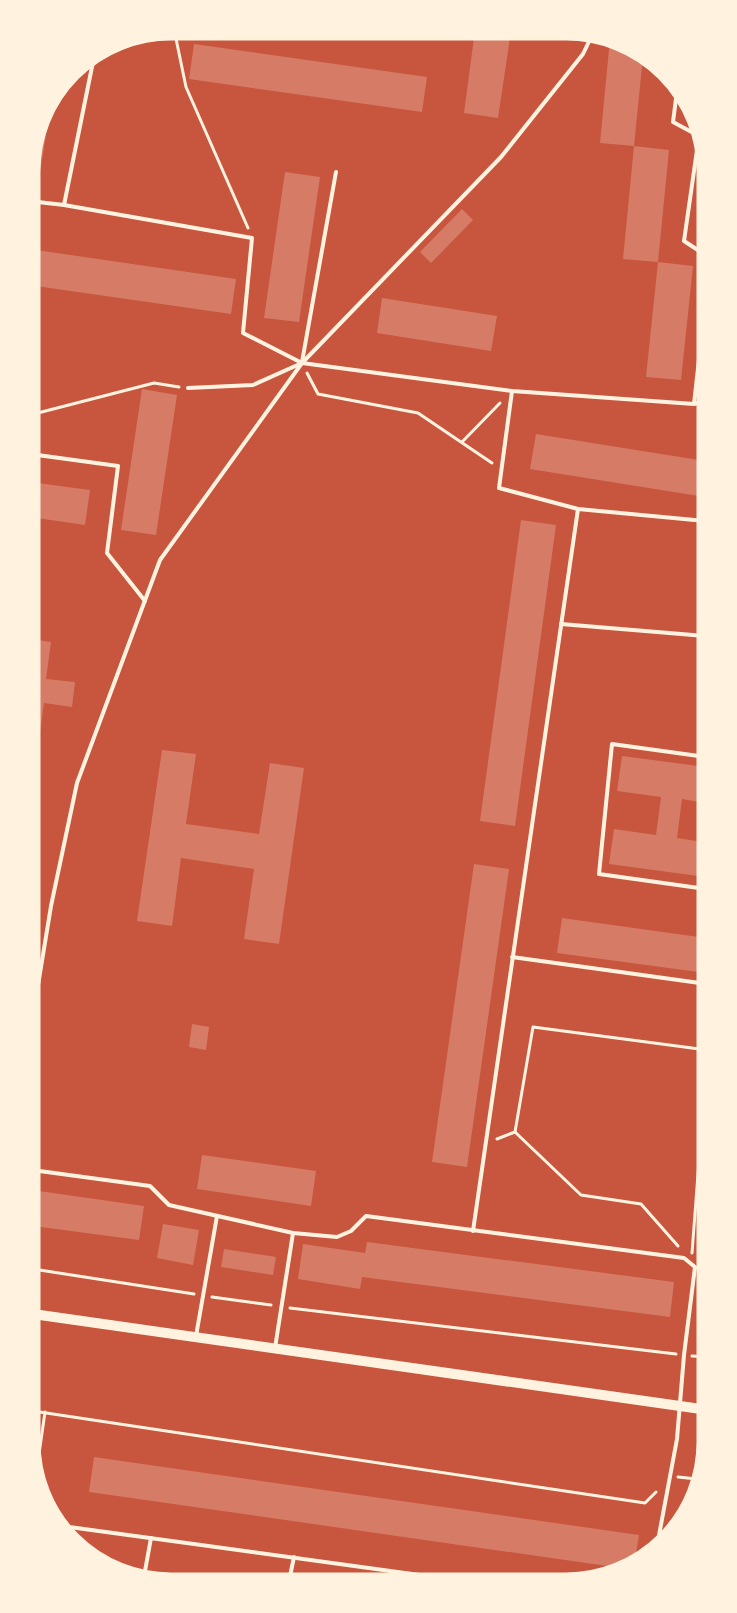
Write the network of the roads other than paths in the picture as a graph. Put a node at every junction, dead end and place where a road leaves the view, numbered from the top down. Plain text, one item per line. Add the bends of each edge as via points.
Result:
1 (589, 41) edge
2 (92, 66) edge
3 (676, 98) edge
4 (692, 132) edge
5 (697, 152) edge
6 (336, 172) dead end
7 (39, 202) edge
8 (64, 205) junction
9 (698, 250) edge
10 (302, 363) junction
11 (698, 368) edge
12 (188, 388) road end
13 (512, 391) junction
14 (698, 403) edge
15 (694, 404) junction
16 (39, 455) edge
17 (578, 509) junction
18 (698, 520) edge
19 (145, 601) junction
20 (561, 624) junction
21 (698, 635) edge
22 (698, 756) edge
23 (698, 888) edge
24 (512, 957) junction
25 (39, 979) edge
26 (698, 983) edge
27 (39, 1171) edge
28 (217, 1216) junction
29 (473, 1231) junction
30 (293, 1233) junction
31 (39, 1315) edge
32 (196, 1338) junction
33 (275, 1348) junction
34 (678, 1406) junction
35 (698, 1409) edge
36 (71, 1527) edge
37 (659, 1535) edge
38 (151, 1538) junction
39 (294, 1557) junction
40 (145, 1571) edge
41 (290, 1574) edge
42 (414, 1574) edge

1 - 10 lane via 501,157
2 - 8 lane
3 - 4 lane via 673,122
5 - 9 lane via 684,241
6 - 10 lane
7 - 8 lane
8 - 10 lane via 252,238 243,333
10 - 12 lane via 253,385
10 - 13 lane
10 - 19 lane via 160,560
11 - 15 lane
13 - 15 lane
13 - 17 lane via 499,488
14 - 15 lane
16 - 19 lane via 118,466 107,553
17 - 18 lane
17 - 20 lane
19 - 25 lane via 77,783
20 - 21 lane
20 - 24 lane
22 - 23 lane via 612,744 599,874
24 - 26 lane
24 - 29 lane
27 - 28 lane via 150,1186 169,1205
28 - 30 lane
28 - 32 lane
29 - 30 lane via 366,1216 351,1231 337,1237
29 - 34 lane via 691,1261 696,1267
30 - 33 lane
31 - 32 main road
32 - 33 main road
33 - 34 main road
34 - 35 main road
34 - 37 lane via 672,1477
36 - 38 lane
38 - 39 lane
38 - 40 lane
39 - 41 lane
39 - 42 lane

